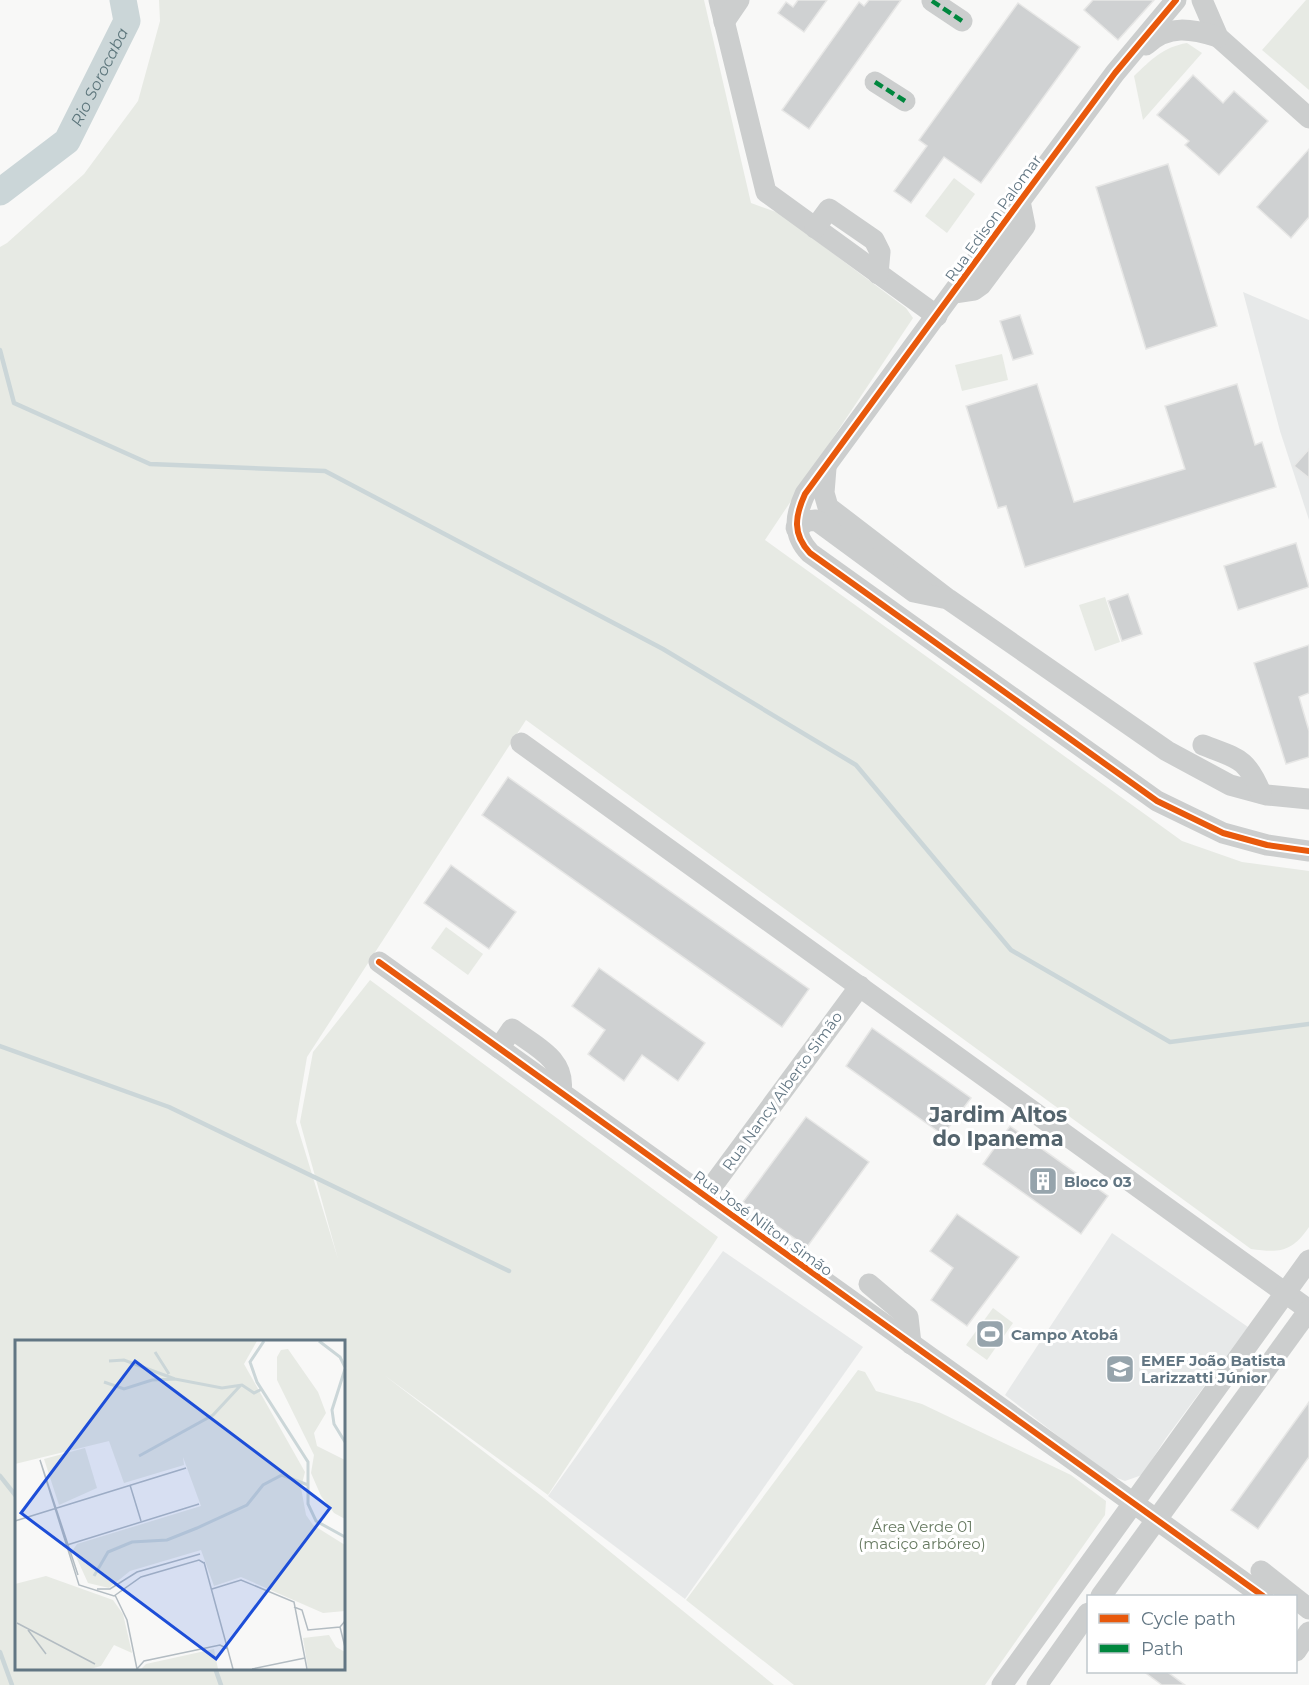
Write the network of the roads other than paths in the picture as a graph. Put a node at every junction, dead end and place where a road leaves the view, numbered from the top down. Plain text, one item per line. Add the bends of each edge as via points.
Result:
1 (719, 0) edge
2 (739, 0) edge
3 (1176, 0) edge
4 (1202, 0) edge
5 (932, 1) edge
6 (962, 21) dead end
7 (724, 22) junction
8 (1218, 37) junction
9 (1116, 73) junction
10 (875, 82) dead end
11 (905, 101) dead end
12 (1309, 118) edge
13 (937, 316) junction
14 (826, 468) junction
15 (796, 528) junction
16 (948, 599) junction
17 (521, 743) dead end
18 (1213, 778) junction
19 (1261, 793) junction
20 (1309, 799) edge
21 (1309, 851) edge
22 (379, 962) dead end
23 (860, 986) junction
24 (705, 1196) junction
25 (1309, 1260) edge
26 (869, 1284) dead end
27 (1285, 1292) junction
28 (1309, 1310) edge
29 (911, 1344) junction
30 (1133, 1503) junction
31 (1156, 1520) junction
32 (1256, 1588) edge
33 (1102, 1595) edge
34 (1274, 1595) edge
35 (1087, 1616) edge
36 (1297, 1621) edge
37 (1309, 1631) edge
38 (1297, 1649) edge
39 (1002, 1685) edge
40 (1037, 1685) edge

1 - 7 street
2 - 7 street
3 - 9 street
4 - 8 street
5 - 6 street
7 - 13 street via 766,192
8 - 9 street via 1195,30 1168,31 1152,39
8 - 12 street
9 - 13 street, Rua Edison Palomar
10 - 11 street
13 - 14 street, Rua Edison Palomar
14 - 15 street, Rua Edison Palomar via 805,494
14 - 16 street via 824,493 828,507
15 - 16 street via 816,520 914,592
15 - 21 street via 798,538 810,552 1157,801 1223,833
16 - 18 street via 1167,751
17 - 23 street
18 - 19 street
18 - 19 street via 1203,745 1241,760
19 - 20 street
22 - 24 street, Rua José Nilton Simão
23 - 24 street, Rua Nancy Alberto Simão
23 - 27 street
24 - 29 street, Rua José Nilton Simão
25 - 27 street
26 - 29 street via 908,1317
27 - 28 street
27 - 30 street
28 - 31 street
29 - 30 street, Rua José Nilton Simão
30 - 31 street, Rua José Nilton Simão
30 - 39 street
31 - 32 street, Rua José Nilton Simão
31 - 33 street
32 - 34 street, Rua José Nilton Simão
35 - 40 street
36 - 37 street
37 - 38 street

